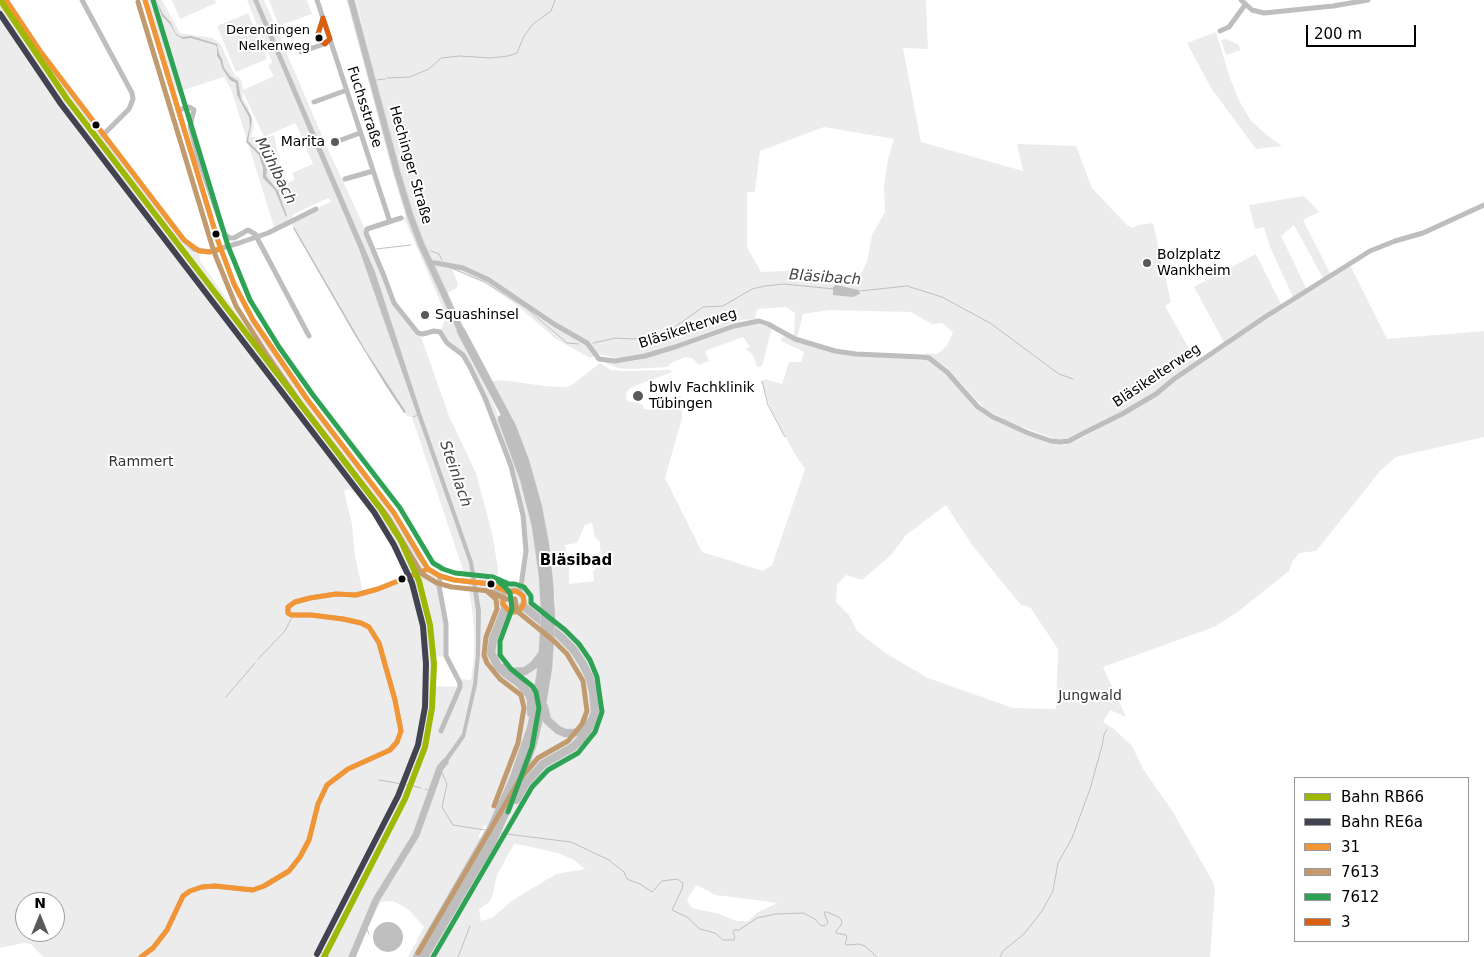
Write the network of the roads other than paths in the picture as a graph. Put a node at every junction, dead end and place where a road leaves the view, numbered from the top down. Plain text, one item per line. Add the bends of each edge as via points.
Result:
1 (6, 0) edge
2 (82, 0) edge
3 (145, 0) edge
4 (317, 0) edge
5 (351, 0) edge
6 (1311, 0) edge
7 (1368, 0) edge
8 (1243, 2) edge
9 (1312, 8) junction
10 (1220, 31) dead end
11 (330, 39) junction
12 (300, 52) dead end
13 (347, 90) junction
14 (314, 102) dead end
15 (178, 110) junction
16 (360, 133) junction
17 (103, 134) junction
18 (333, 143) dead end
19 (373, 171) junction
20 (345, 179) dead end
21 (1484, 205) edge
22 (316, 209) dead end
23 (401, 218) dead end
24 (390, 222) junction
25 (256, 237) junction
26 (220, 249) junction
27 (430, 264) junction
28 (461, 331) joint
29 (309, 336) dead end
30 (428, 569) junction
31 (440, 576) junction
32 (522, 580) junction
33 (484, 583) junction
34 (514, 590) junction
35 (508, 592) junction
36 (520, 593) junction
37 (503, 597) junction
38 (521, 608) junction
39 (508, 610) junction
40 (547, 635) junction
41 (543, 654) junction
42 (548, 668) junction
43 (442, 731) dead end
44 (525, 745) junction
45 (497, 826) junction
46 (488, 841) junction
47 (141, 957) edge
48 (417, 957) edge
49 (424, 957) edge

1 - 17 street
2 - 17 street via 133,99 129,109
3 - 15 street
4 - 11 street, Fuchsstraße
5 - 27 main road, Hechinger Straße via 397,172
6 - 9 street
7 - 9 street
8 - 9 street via 1252,10 1264,13
8 - 10 street via 1229,27
11 - 12 street
11 - 13 street, Fuchsstraße
13 - 14 street
13 - 16 street, Fuchsstraße
15 - 25 street via 192,107 194,112 190,126 198,158 225,235 234,238 250,230
15 - 26 street
16 - 18 street
16 - 19 street, Fuchsstraße
17 - 26 street via 184,240 199,251
19 - 20 street
19 - 24 street, Fuchsstraße
21 - 27 street, Bläsikelterweg via 1423,233 1370,251 1265,317 1156,394 1084,434 1061,442 1028,433 993,417 929,358 835,351 794,339 759,321 734,326 645,356 615,361 599,359 587,343 489,280 463,268
22 - 25 street
23 - 24 street
24 - 32 street via 367,229 366,233 394,303 420,334 440,332 447,343 465,358 501,436 523,516 526,551
25 - 26 street
25 - 29 street
26 - 30 street via 244,303 273,351 394,513
27 - 28 main road, Hechinger Straße
28 - 40 highway, bridge via 498,410 524,479 539,545 548,616
30 - 31 street
30 - 47 street via 356,595 310,598 288,607 292,615 343,618 369,627 379,643 395,700 401,731 397,742 390,750 348,769 327,785 318,804 309,840 289,871 253,890 215,886 190,891 183,896 167,930
31 - 33 street
31 - 43 street via 438,586 446,624 446,656 460,682
32 - 34 street
32 - 36 street
33 - 35 street
33 - 37 street
34 - 35 street
34 - 36 street
35 - 37 street
36 - 38 street via 524,599
37 - 39 street via 503,604
38 - 39 street
38 - 42 highway via 560,639 581,664 591,688 592,700 591,718 580,731 565,733 547,720 544,706
38 - 45 highway via 573,649 590,679 595,712 581,739 543,764 531,776
39 - 41 highway via 494,646 499,664 506,670 519,672 530,668
39 - 44 highway via 493,639 491,653 498,666 529,694 532,708
40 - 41 highway
40 - 42 highway
41 - 44 highway via 535,710
42 - 45 highway via 533,743 519,782
44 - 45 highway
45 - 46 highway
46 - 48 highway
46 - 49 highway

